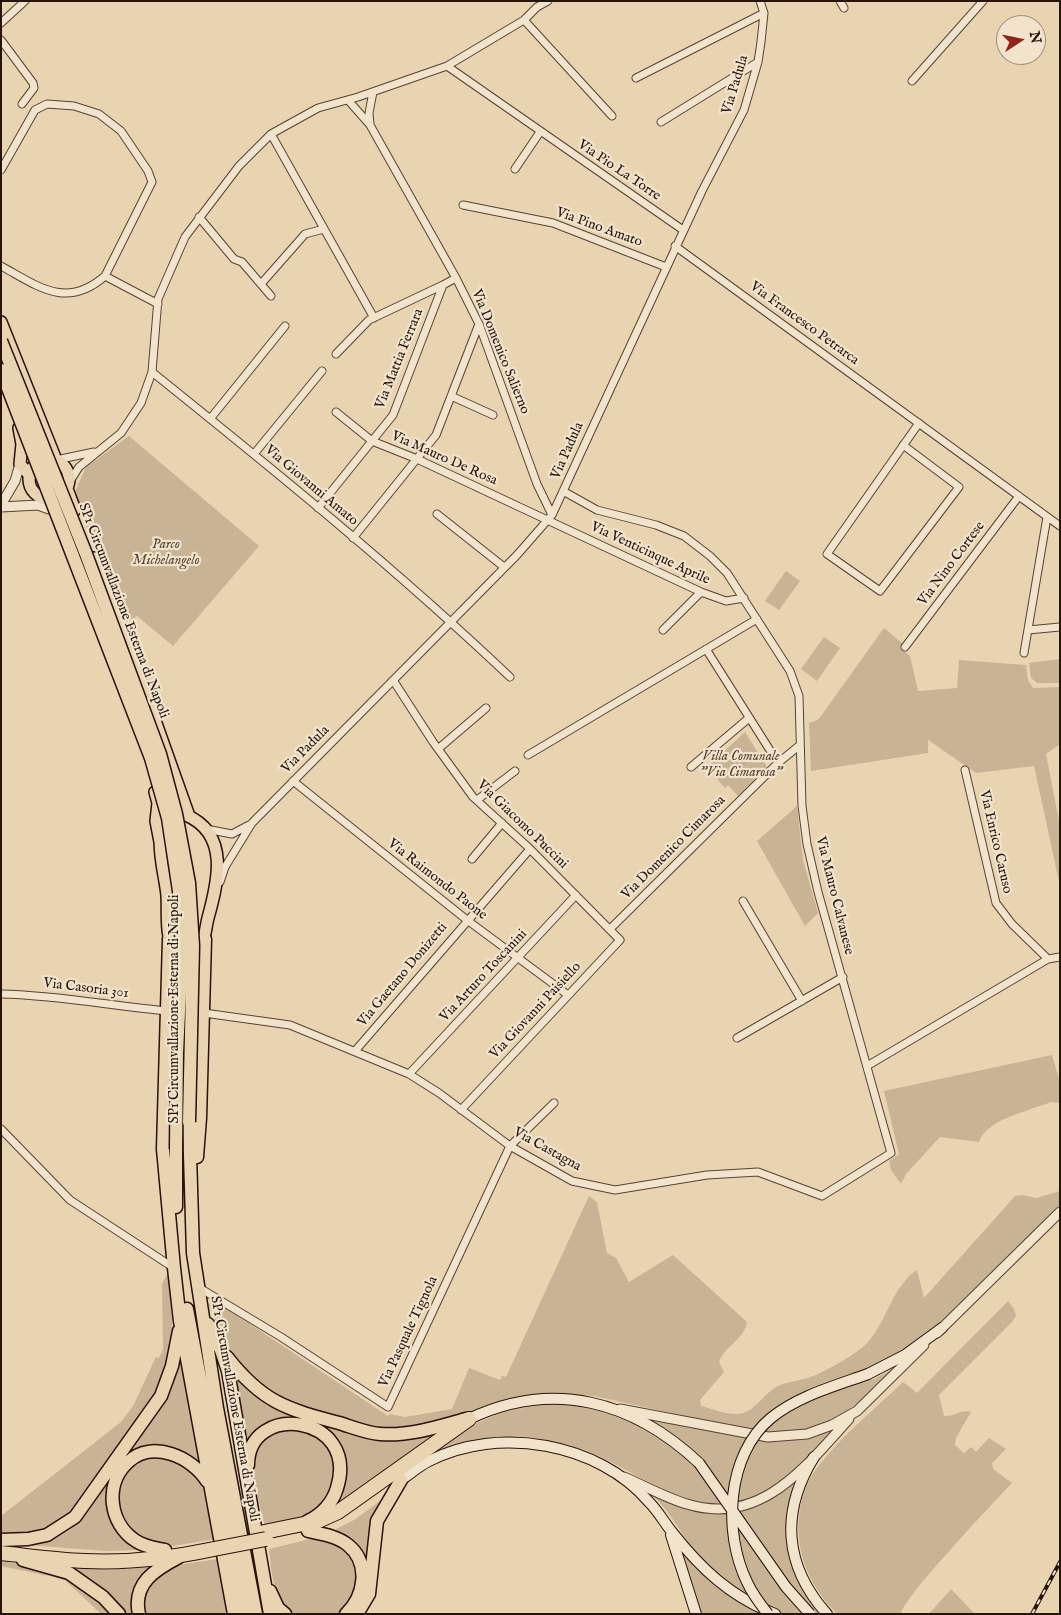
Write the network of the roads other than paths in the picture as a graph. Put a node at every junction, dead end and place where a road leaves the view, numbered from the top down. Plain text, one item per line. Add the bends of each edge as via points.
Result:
1 (25, 1) edge
2 (548, 1) edge
3 (760, 1) edge
4 (984, 1) edge
5 (535, 4) edge
6 (764, 13) junction
7 (524, 20) junction
8 (1, 23) edge
9 (1, 40) edge
10 (758, 62) junction
11 (446, 66) junction
12 (636, 78) dead end
13 (912, 81) dead end
14 (373, 92) junction
15 (348, 100) junction
16 (22, 104) dead end
17 (612, 116) dead end
18 (661, 122) dead end
19 (370, 125) junction
20 (540, 132) junction
21 (271, 134) junction
22 (515, 169) dead end
23 (1, 170) edge
24 (463, 205) dead end
25 (199, 217) junction
26 (324, 229) junction
27 (683, 230) junction
28 (676, 246) junction
29 (1, 266) edge
30 (666, 267) junction
31 (105, 276) junction
32 (456, 278) junction
33 (261, 284) junction
34 (443, 285) junction
35 (271, 296) dead end
36 (158, 304) junction
37 (374, 318) junction
38 (1, 322) edge
39 (479, 324) junction
40 (285, 326) dead end
41 (1, 341) edge
42 (336, 354) dead end
43 (1, 370) edge
44 (322, 371) dead end
45 (152, 372) junction
46 (1, 382) edge
47 (452, 396) junction
48 (336, 412) dead end
49 (492, 415) dead end
50 (210, 419) junction
51 (919, 423) junction
52 (372, 440) junction
53 (903, 445) junction
54 (97, 452) junction
55 (254, 454) junction
56 (417, 459) junction
57 (56, 460) junction
58 (20, 464) junction
59 (30, 476) junction
60 (15, 481) junction
61 (68, 486) junction
62 (564, 491) junction
63 (1019, 496) junction
64 (46, 502) junction
65 (1, 506) edge
66 (318, 508) junction
67 (437, 514) dead end
68 (1047, 517) junction
69 (550, 518) junction
70 (1060, 526) edge
71 (353, 538) junction
72 (504, 567) junction
73 (701, 592) junction
74 (744, 598) junction
75 (757, 619) junction
76 (451, 621) junction
77 (1060, 627) edge
78 (664, 630) dead end
79 (1028, 630) junction
80 (905, 647) dead end
81 (706, 649) junction
82 (1024, 653) dead end
83 (510, 677) dead end
84 (393, 680) junction
85 (486, 708) dead end
86 (749, 718) junction
87 (800, 745) junction
88 (438, 750) junction
89 (528, 755) dead end
90 (778, 763) junction
91 (690, 767) dead end
92 (965, 770) dead end
93 (516, 771) dead end
94 (293, 781) junction
95 (477, 800) junction
96 (188, 816) junction
97 (502, 823) junction
98 (252, 824) junction
99 (205, 828) junction
100 (160, 842) junction
101 (530, 849) junction
102 (472, 859) dead end
103 (217, 889) junction
104 (576, 895) junction
105 (743, 901) dead end
106 (467, 920) junction
107 (610, 929) junction
108 (169, 939) junction
109 (204, 939) junction
110 (519, 957) junction
111 (1060, 957) edge
112 (1048, 959) junction
113 (843, 977) junction
114 (1, 994) edge
115 (568, 995) junction
116 (802, 1001) junction
117 (167, 1011) junction
118 (204, 1013) junction
119 (737, 1038) dead end
120 (355, 1051) junction
121 (868, 1066) junction
122 (409, 1074) junction
123 (554, 1102) dead end
124 (461, 1110) junction
125 (1, 1129) edge
126 (510, 1146) junction
127 (891, 1153) joint
128 (190, 1193) junction
129 (1060, 1212) edge
130 (174, 1268) junction
131 (197, 1287) junction
132 (184, 1297) junction
133 (201, 1308) junction
134 (180, 1321) junction
135 (942, 1328) joint
136 (221, 1350) junction
137 (909, 1356) junction
138 (610, 1407) junction
139 (857, 1411) junction
140 (469, 1419) junction
141 (814, 1457) junction
142 (620, 1474) junction
143 (400, 1480) junction
144 (248, 1483) junction
145 (209, 1486) junction
146 (293, 1527) junction
147 (670, 1529) junction
148 (308, 1531) junction
149 (265, 1536) junction
150 (1, 1540) edge
151 (213, 1546) junction
152 (1, 1547) edge
153 (165, 1550) junction
154 (1, 1554) edge
155 (181, 1556) junction
156 (263, 1578) junction
157 (232, 1601) junction
158 (118, 1614) edge
159 (139, 1614) edge
160 (228, 1614) edge
161 (234, 1614) edge
162 (245, 1614) edge
163 (256, 1614) edge
164 (270, 1614) edge
165 (285, 1614) edge
166 (346, 1614) edge
167 (356, 1614) edge
168 (696, 1614) edge
169 (768, 1614) edge
170 (775, 1614) edge
171 (810, 1614) edge
172 (827, 1614) edge

1 - 8 street
2 - 5 street
3 - 6 street, Via Padula
4 - 13 street
5 - 7 street
6 - 10 street, Via Padula
6 - 12 street
7 - 11 street
7 - 17 street
9 - 16 street via 33,83 34,88
10 - 18 street
10 - 27 street, Via Padula via 744,110
11 - 14 street
11 - 20 street, Via Pio La Torre
14 - 15 street
14 - 19 street
15 - 19 street, Via Domenico Salierno
15 - 21 street via 318,108
19 - 32 street, Via Domenico Salierno
20 - 22 street
20 - 27 street, Via Pio La Torre
21 - 25 street via 239,166
21 - 26 street
23 - 31 street via 39,106 74,106 106,119 121,131 151,177 152,185
24 - 30 street, Via Pino Amato via 554,223
25 - 33 street via 234,259 242,262
25 - 36 street via 185,237
26 - 33 street via 305,234
26 - 37 street
27 - 28 street, Via Padula
28 - 30 street, Via Padula
28 - 51 street, Via Francesco Petrarca
29 - 31 street via 61,294 83,290
30 - 62 street, Via Padula
31 - 36 street
32 - 34 street, Via Mattia Ferrara
32 - 39 street, Via Domenico Salierno
33 - 35 street
34 - 37 street, Via Mattia Ferrara
34 - 52 street, Via Mattia Ferrara via 393,415
36 - 45 street
37 - 42 street, Via Mattia Ferrara
38 - 57 main road
39 - 47 street
39 - 69 street, Via Domenico Salierno
40 - 50 street
41 - 128 highway, SP1 Circumvallazione Esterna di Napoli, bridge via 86,554 160,754 176,814 189,883 192,937
43 - 132 highway, SP1 Circumvallazione Esterna di Napoli, bridge via 151,758 168,818 179,891 182,950 176,1149 177,1234
44 - 55 street
45 - 50 street, Via Giovanni Amato
45 - 54 street via 131,420 121,433
46 - 58 main road via 21,435
47 - 49 street
47 - 56 street via 436,435
48 - 52 street, Via Mauro De Rosa
50 - 55 street, Via Giovanni Amato
51 - 53 street
51 - 63 street, Via Francesco Petrarca
52 - 56 street, Via Mauro De Rosa
52 - 66 street, Via Mattia Ferrara
53 - 53 street via 959,487 880,591 827,554
54 - 57 street
54 - 61 street via 79,467
55 - 66 street, Via Giovanni Amato
56 - 69 street, Via Mauro De Rosa
56 - 71 street
57 - 59 main road via 36,463
57 - 61 main road via 67,469
58 - 59 main road
58 - 60 street
59 - 60 street
59 - 64 main road via 30,487
60 - 65 street
61 - 64 main road via 59,497
61 - 96 main road
62 - 69 street, Via Padula
62 - 74 street, Via Mauro Calvanese via 596,510 656,525 684,536 727,573
63 - 68 street, Via Francesco Petrarca
63 - 80 street, Via Nino Cortese
64 - 65 street via 43,506
64 - 100 main road via 140,740 158,803 156,821
66 - 71 street, Via Giovanni Amato
67 - 72 street
68 - 70 street, Via Francesco Petrarca
68 - 79 street
69 - 72 street, Via Padula
69 - 73 street, Via Venticinque Aprile
71 - 76 street, Via Giovanni Amato
72 - 76 street, Via Padula
73 - 74 street, Via Venticinque Aprile via 726,601
73 - 78 street
74 - 75 street, Via Mauro Calvanese
75 - 81 street
75 - 87 street, Via Mauro Calvanese via 790,671 799,696
76 - 83 street, Via Giovanni Amato
76 - 84 street, Via Padula
77 - 79 street
79 - 82 street
81 - 86 street
81 - 89 street
84 - 88 street, Via Giacomo Puccini
84 - 94 street, Via Padula
85 - 88 street
86 - 90 street
86 - 91 street
87 - 90 street, Via Domenico Cimarosa
87 - 113 street, Via Mauro Calvanese via 807,844
88 - 95 street, Via Giacomo Puccini
90 - 107 street, Via Domenico Cimarosa
92 - 112 street, Via Enrico Caruso via 996,903 1012,924
93 - 95 street
94 - 98 street, Via Padula
94 - 106 street, Via Raimondo Paone
95 - 97 street, Via Giacomo Puccini
96 - 99 main road
96 - 100 main road via 174,816 166,820
97 - 101 street, Via Giacomo Puccini
97 - 102 street
98 - 99 street, Via Padula via 232,834
98 - 103 street, Via Padula via 225,867
99 - 103 main road via 217,855
100 - 108 main road
101 - 104 street, Via Giacomo Puccini
101 - 106 street, Via Gaetano Donizetti
103 - 109 main road
104 - 107 street, Via Giacomo Puccini
104 - 110 street, Via Arturo Toscanini
105 - 116 street
106 - 110 street, Via Raimondo Paone
106 - 120 street, Via Gaetano Donizetti
107 - 115 street, Via Giovanni Paisiello via 620,940
108 - 109 main road via 175,948 184,951 194,950
108 - 117 highway
109 - 118 highway
110 - 115 street, Via Raimondo Paone
110 - 122 street, Via Arturo Toscanini
111 - 112 street
112 - 121 street
113 - 116 street
113 - 121 street, Via Mauro Calvanese
114 - 117 street, Via Casoria 301
115 - 124 street, Via Giovanni Paisiello
116 - 119 street
117 - 130 highway via 164,1149
118 - 120 street, Via Castagna via 290,1025
118 - 128 highway via 196,1172
120 - 122 street, Via Castagna
121 - 127 street, Via Mauro Calvanese
122 - 124 street, Via Castagna
123 - 126 street
124 - 126 street, Via Castagna
125 - 130 street via 70,1200
126 - 127 street, Via Castagna via 572,1181 615,1190 707,1175 758,1172 822,1196
126 - 131 street, Via Pasquale Tignola via 388,1407
128 - 131 highway, SP1 Circumvallazione Esterna di Napoli
129 - 135 street
130 - 134 highway
131 - 133 highway, SP1 Circumvallazione Esterna di Napoli
132 - 134 highway
132 - 162 highway, SP1 Circumvallazione Esterna di Napoli
133 - 136 highway
133 - 163 highway, SP1 Circumvallazione Esterna di Napoli
134 - 145 highway
134 - 150 highway via 172,1366 161,1396 75,1517 46,1535
135 - 137 main road
136 - 140 highway via 242,1377 260,1393 280,1405 317,1418 379,1434 418,1432
136 - 144 highway via 228,1371
137 - 139 street
137 - 169 main road, bridge via 784,1408 758,1432 745,1453 734,1489 733,1532 746,1581
138 - 139 street via 768,1437 807,1434
138 - 140 main road via 580,1400 534,1399 506,1404
138 - 171 main road, bridge via 648,1424 698,1463 786,1587
139 - 141 street
140 - 146 highway via 338,1512
141 - 142 street via 788,1483 768,1497 721,1508 688,1505
141 - 172 main road via 798,1488 791,1535 800,1572 815,1600
142 - 143 main road via 564,1450 505,1443 451,1452 429,1461
142 - 147 main road via 649,1501
143 - 148 highway via 342,1517
143 - 167 highway via 377,1521 369,1594
144 - 146 highway via 248,1456 256,1440 265,1432 294,1424 316,1428 325,1434 339,1458 336,1493 320,1514
144 - 156 highway
145 - 153 highway via 194,1465 166,1453 136,1456 117,1476 113,1503 118,1521 135,1540
145 - 157 highway
146 - 149 highway
147 - 168 main road
147 - 170 main road via 698,1564 718,1582 742,1599
148 - 149 highway
148 - 166 highway via 334,1537 348,1545 362,1568 362,1585 353,1608
149 - 151 highway
151 - 153 highway
151 - 155 highway
152 - 153 highway via 95,1555
154 - 155 highway via 86,1561
154 - 158 highway via 69,1573 103,1597
155 - 159 highway via 158,1567 145,1580 138,1593
156 - 164 highway
156 - 165 highway via 278,1608
157 - 160 highway
157 - 161 highway

